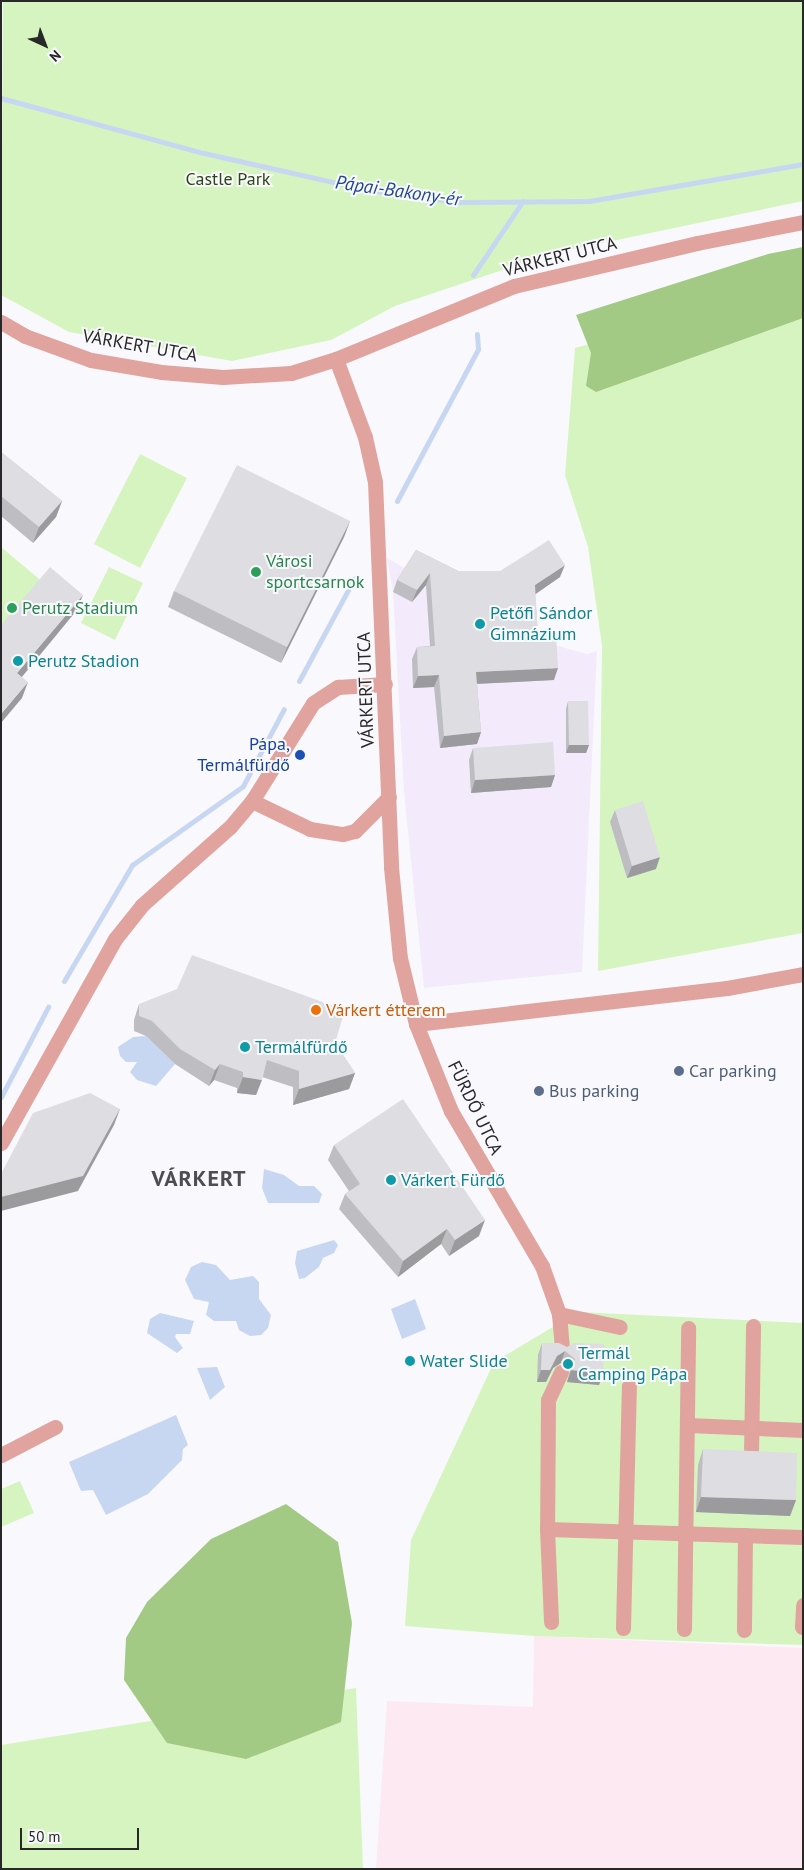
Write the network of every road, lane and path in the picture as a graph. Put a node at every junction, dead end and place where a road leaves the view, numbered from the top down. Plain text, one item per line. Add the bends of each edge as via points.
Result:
1 (803, 222) edge
2 (1, 322) edge
3 (336, 359) junction
4 (384, 684) junction
5 (389, 797) junction
6 (252, 801) junction
7 (803, 974) edge
8 (416, 1024) junction
9 (1, 1143) edge
10 (559, 1314) junction
11 (753, 1326) dead end
12 (620, 1327) dead end
13 (688, 1328) dead end
14 (562, 1350) edge
15 (561, 1372) dead end
16 (629, 1386) dead end
17 (688, 1425) junction
18 (55, 1427) dead end
19 (752, 1427) junction
20 (803, 1430) edge
21 (1, 1455) edge
22 (751, 1456) edge
23 (548, 1529) junction
24 (626, 1532) junction
25 (687, 1533) junction
26 (745, 1535) junction
27 (803, 1537) edge
28 (803, 1605) edge
29 (551, 1622) dead end
30 (802, 1627) edge
31 (623, 1628) dead end
32 (684, 1629) dead end
33 (744, 1630) dead end

1 - 3 street, VÁRKERT UTCA via 514,286
2 - 3 street, VÁRKERT UTCA via 25,336 91,360 161,372 223,378 291,373
3 - 4 street, VÁRKERT UTCA via 365,437 374,482
4 - 5 street, VÁRKERT UTCA
4 - 6 street via 338,686 312,703
5 - 6 street via 356,831 343,834 310,829
5 - 8 street, VÁRKERT UTCA via 395,919 400,958
6 - 9 street via 230,826 142,905 115,939
7 - 8 street via 726,988
8 - 10 street, FÜRDŐ UTCA via 451,1111 542,1266
10 - 12 street
10 - 14 street, FÜRDŐ UTCA
11 - 19 street
13 - 17 street
15 - 23 street via 548,1400
16 - 24 street
17 - 19 street
17 - 25 street
18 - 21 street
19 - 20 street
19 - 22 street
23 - 24 street
23 - 29 street
24 - 25 street
24 - 31 street
25 - 26 street
25 - 32 street
26 - 27 street
26 - 33 street
28 - 30 street

